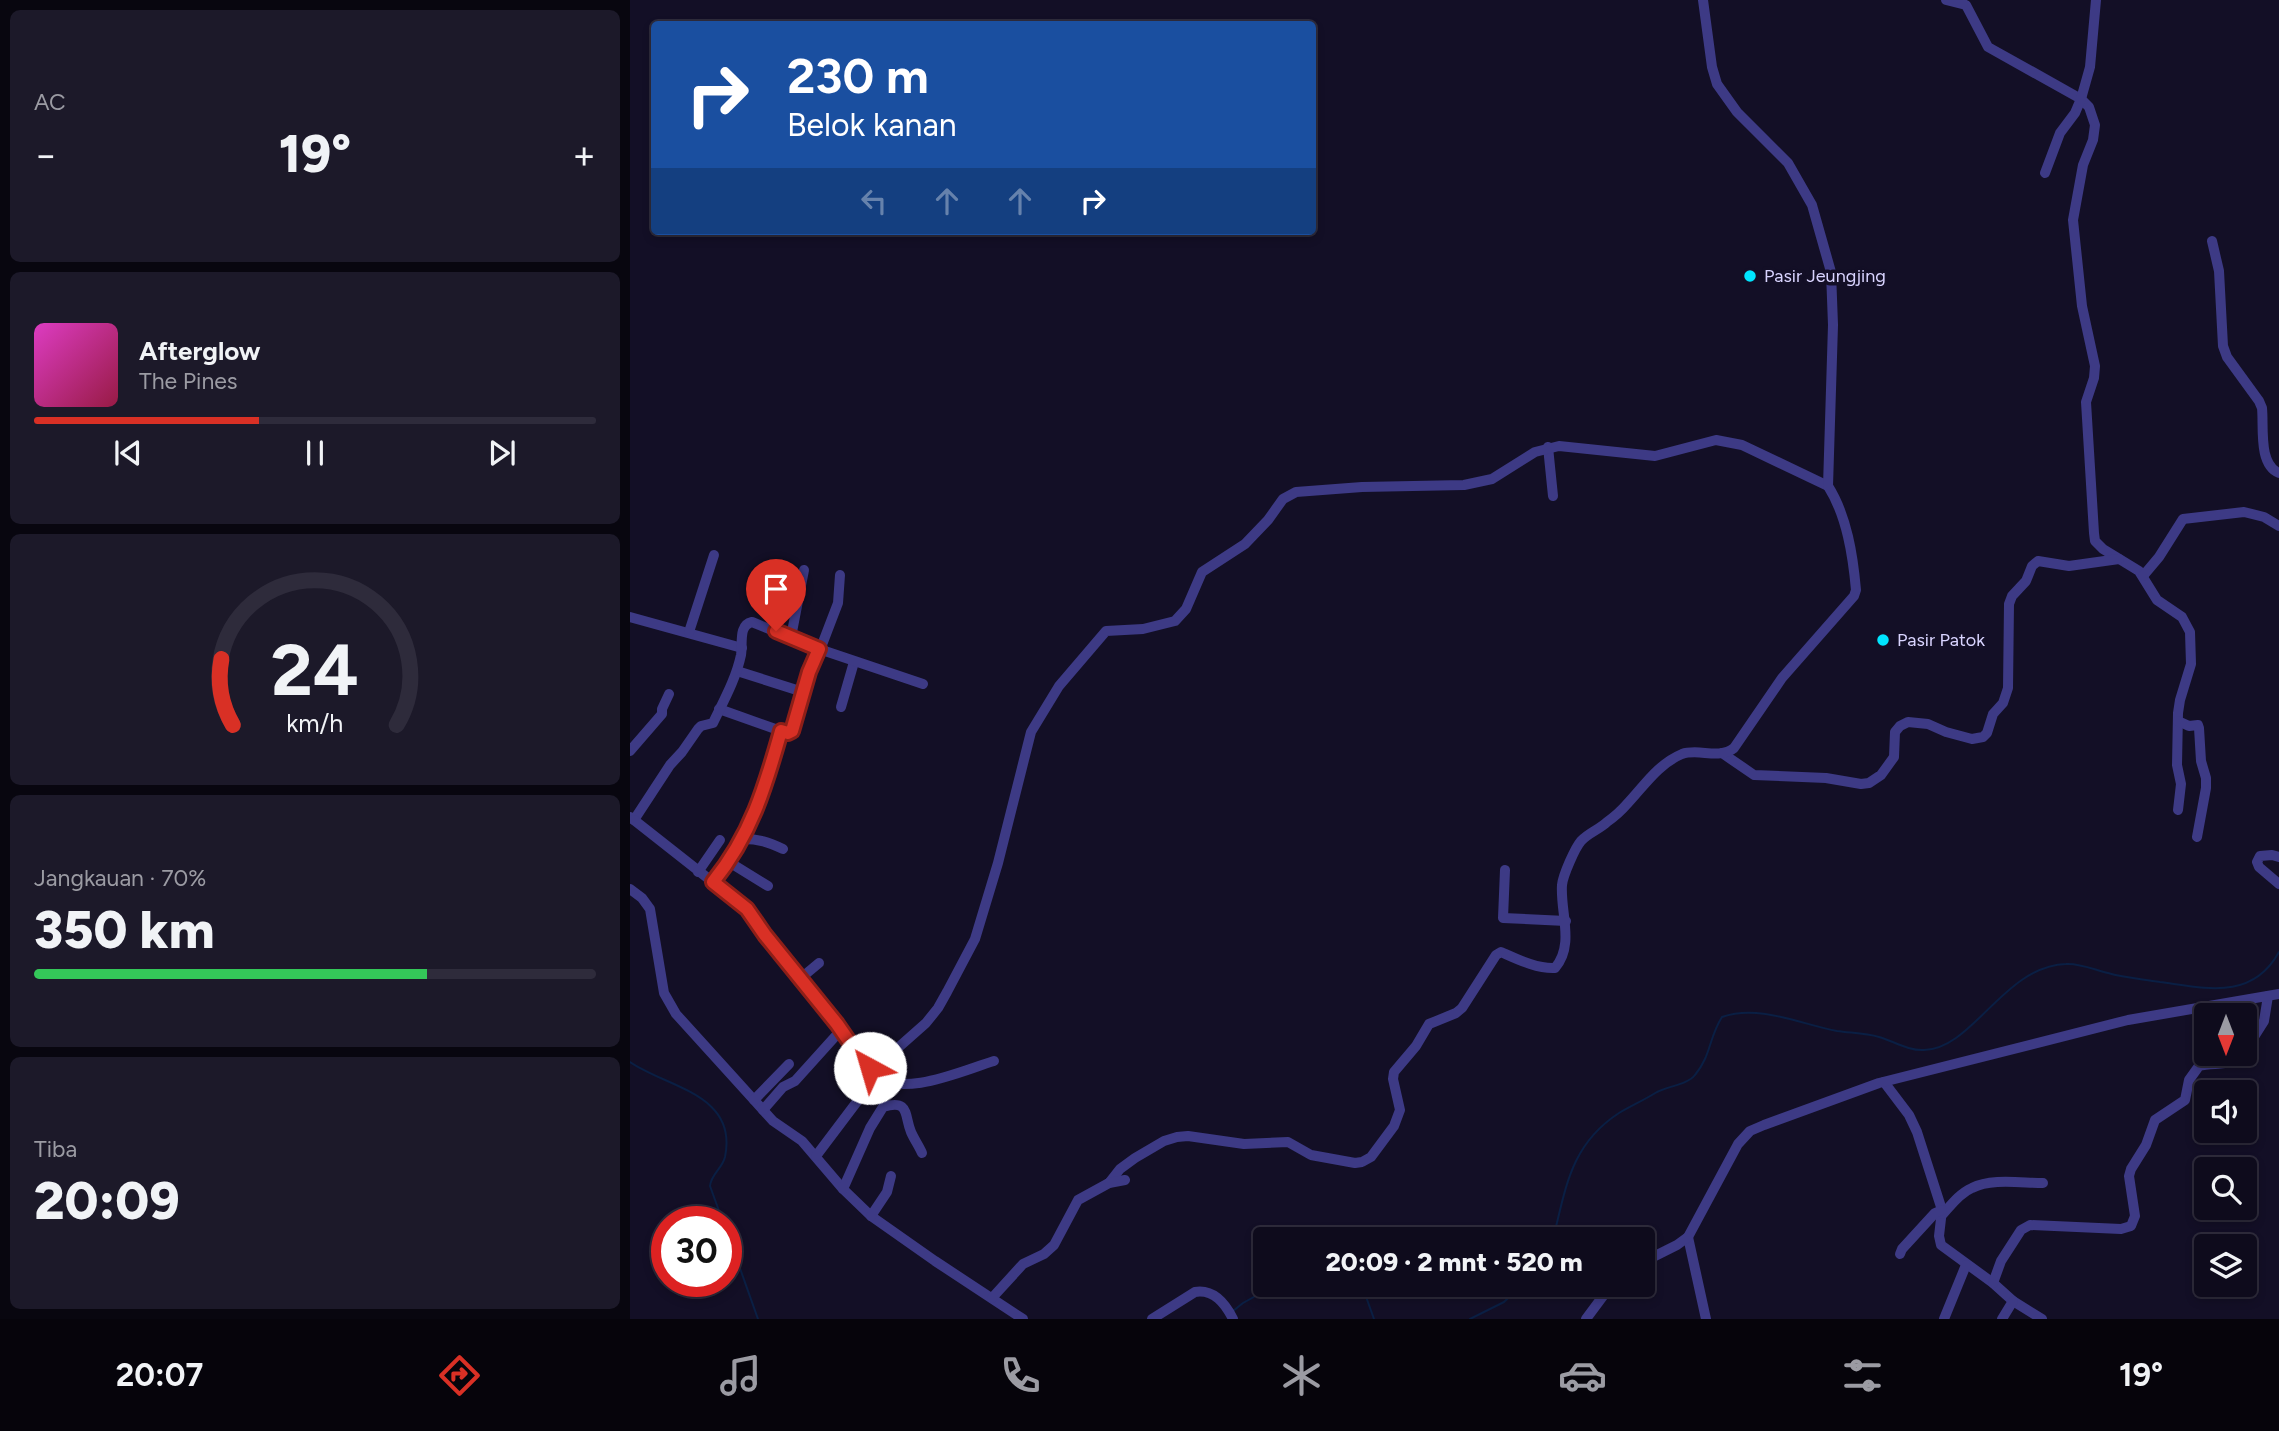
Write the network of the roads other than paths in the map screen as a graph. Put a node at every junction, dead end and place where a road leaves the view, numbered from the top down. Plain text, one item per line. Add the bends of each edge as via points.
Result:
1 (1703, 0) edge
2 (1946, 0) edge
3 (2096, 0) edge
4 (2081, 99) junction
5 (2045, 173) dead end
6 (2211, 241) dead end
7 (1548, 447) junction
8 (2279, 473) edge
9 (1828, 486) junction
10 (1553, 496) dead end
11 (2279, 526) edge
12 (714, 555) dead end
13 (2119, 559) junction
14 (804, 570) dead end
15 (840, 575) dead end
16 (2143, 576) junction
17 (630, 617) edge
18 (689, 632) junction
19 (790, 637) junction
20 (742, 648) junction
21 (820, 650) junction
22 (854, 662) junction
23 (737, 671) junction
24 (923, 684) dead end
25 (803, 692) junction
26 (669, 694) dead end
27 (841, 707) dead end
28 (719, 709) junction
29 (2178, 721) junction
30 (781, 731) junction
31 (630, 751) edge
32 (1722, 753) junction
33 (2178, 810) dead end
34 (632, 818) edge
35 (2197, 837) dead end
36 (743, 839) junction
37 (720, 840) dead end
38 (783, 849) dead end
39 (2279, 857) edge
40 (729, 862) junction
41 (1505, 870) dead end
42 (698, 872) junction
43 (713, 882) junction
44 (2279, 884) edge
45 (768, 886) dead end
46 (630, 889) edge
47 (1566, 921) junction
48 (819, 963) dead end
49 (801, 978) junction
50 (2273, 995) edge
51 (841, 1030) junction
52 (2258, 1031) edge
53 (994, 1061) dead end
54 (789, 1065) dead end
55 (2199, 1066) edge
56 (873, 1073) junction
57 (1884, 1082) junction
58 (754, 1100) junction
59 (763, 1110) junction
60 (922, 1153) dead end
61 (816, 1156) junction
62 (891, 1176) dead end
63 (1125, 1180) dead end
64 (1110, 1183) junction
65 (2043, 1183) dead end
66 (843, 1189) junction
67 (1942, 1212) junction
68 (872, 1216) junction
69 (1688, 1237) junction
70 (1900, 1254) dead end
71 (1655, 1256) edge
72 (1966, 1265) junction
73 (1993, 1283) junction
74 (1602, 1297) edge
75 (992, 1298) junction
76 (2013, 1301) junction
77 (1023, 1319) edge
78 (1152, 1319) edge
79 (1233, 1319) edge
80 (1586, 1319) edge
81 (1706, 1319) edge
82 (1944, 1319) edge
83 (2002, 1319) edge
84 (2042, 1319) edge

1 - 9 street via 1717,84 1737,112 1788,163 1812,205 1831,272
2 - 4 street via 1966,5 1994,52
3 - 4 street via 2090,67
4 - 5 street via 2060,133
4 - 13 street via 2095,125 2073,219 2095,366 2086,402 2094,533 2095,541
6 - 8 street via 2225,352 2259,401 2267,461
7 - 9 street via 1656,457 1716,440 1742,445
7 - 10 street
7 - 56 street via 1492,479 1464,485 1296,492 1283,499 1245,544 1202,572 1175,621 1102,634 1059,686 1031,732 975,939 938,1008
9 - 32 street via 1838,502 1851,549 1854,596 1782,678 1734,748
11 - 16 street via 2244,512 2183,519
12 - 18 street
13 - 16 street
13 - 32 street via 2069,566 2042,560 2032,566 2009,604 2008,688 1983,737 1972,739 1919,722 1905,723 1895,732 1895,754 1888,766 1875,780 1861,783 1754,775
14 - 19 street
15 - 21 street via 839,598
16 - 29 street via 2157,600 2182,617 2190,632 2191,664
17 - 18 street
18 - 20 street
19 - 20 street via 752,621 745,624
19 - 21 street
20 - 23 street
21 - 22 street
21 - 25 street
22 - 24 street
22 - 27 street
23 - 25 street
23 - 28 street
25 - 30 street via 792,731
26 - 31 street via 663,714
28 - 30 street
28 - 34 street via 713,723 698,729
29 - 33 street
29 - 35 street via 2199,728 2206,788
30 - 36 street
32 - 47 street via 1681,755 1581,840 1562,886
34 - 42 street
36 - 38 street via 770,842
36 - 40 street
37 - 42 street
39 - 44 street via 2266,854 2257,862
40 - 43 street
40 - 45 street
41 - 47 street via 1503,918
42 - 43 street
43 - 49 street via 747,909
46 - 58 street via 650,909 668,1004
47 - 64 street via 1564,950 1555,968 1501,952 1462,1008 1429,1024 1394,1072 1398,1117 1368,1160 1354,1163 1319,1157 1288,1142 1244,1144 1188,1136 1164,1141 1135,1158
48 - 49 street
49 - 51 street
50 - 52 street
50 - 57 street via 2128,1020
51 - 56 street
51 - 59 street
53 - 56 street via 913,1085 888,1083
54 - 58 street
55 - 73 street via 2189,1080 2185,1100 2155,1120 2129,1172 2135,1216 2131,1226 2030,1225 2021,1230 2001,1261
56 - 61 street
57 - 67 street via 1909,1115
57 - 69 street via 1750,1131 1738,1144
58 - 59 street
59 - 61 street
60 - 66 street via 902,1106 883,1107
61 - 66 street
62 - 68 street
63 - 64 street
64 - 75 street via 1077,1200 1054,1245 1023,1264
65 - 67 street via 1976,1186
66 - 68 street
67 - 70 street via 1935,1213
67 - 72 street via 1941,1245
68 - 75 street
69 - 71 street
69 - 81 street
72 - 73 street
72 - 82 street
73 - 76 street
74 - 80 street
75 - 77 street
76 - 83 street
76 - 84 street
78 - 79 street via 1202,1291 1227,1308

